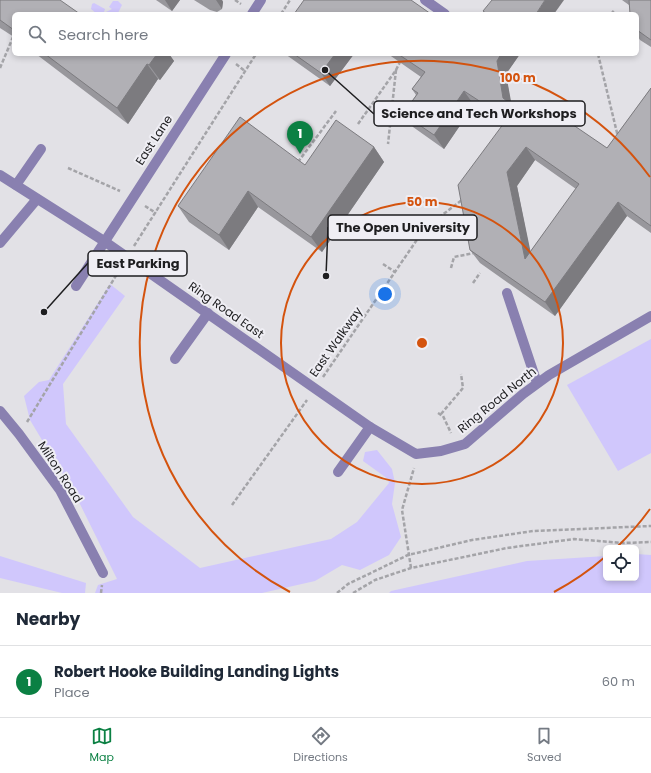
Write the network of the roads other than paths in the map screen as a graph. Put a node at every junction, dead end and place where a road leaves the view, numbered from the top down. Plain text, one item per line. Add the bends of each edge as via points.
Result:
1 (261, 0) edge
2 (425, 0) edge
3 (253, 12) edge
4 (442, 12) edge
5 (225, 56) edge
6 (41, 149) dead end
7 (0, 175) edge
8 (16, 185) junction
9 (37, 199) junction
10 (104, 241) junction
11 (0, 243) edge
12 (76, 286) dead end
13 (507, 293) edge
14 (208, 312) junction
15 (651, 316) edge
16 (175, 359) dead end
17 (537, 384) junction
18 (0, 412) edge
19 (370, 427) junction
20 (416, 454) joint
21 (338, 472) dead end
22 (103, 573) dead end

1 - 3 lane
2 - 4 lane
5 - 10 lane, East Lane
6 - 8 lane
7 - 8 lane, Ring Road East
8 - 9 lane, Ring Road East
9 - 10 lane, Ring Road East
9 - 11 lane
10 - 12 lane, East Lane
10 - 14 lane, Ring Road East
13 - 17 lane
14 - 16 lane
14 - 19 lane, Ring Road East
15 - 17 lane, Ring Road North
17 - 20 lane, Ring Road North via 465,444 441,451
18 - 22 lane, Milton Road via 20,434 60,490
19 - 20 lane, Ring Road East
19 - 21 lane

